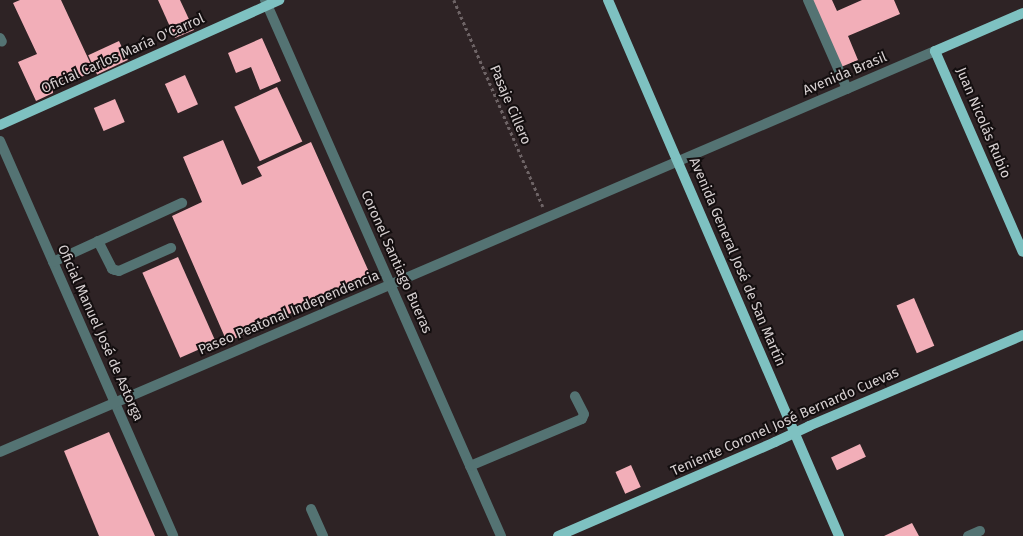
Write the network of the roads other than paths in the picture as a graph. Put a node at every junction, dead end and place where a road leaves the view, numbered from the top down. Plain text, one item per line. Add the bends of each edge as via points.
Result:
1 (279, 0) edge
2 (608, 0) edge
3 (808, 0) edge
4 (266, 3) edge
5 (1023, 13) edge
6 (935, 51) junction
7 (847, 89) junction
8 (0, 124) edge
9 (0, 141) edge
10 (678, 161) junction
11 (182, 203) dead end
12 (98, 241) junction
13 (171, 248) dead end
14 (1023, 252) edge
15 (53, 262) junction
16 (390, 285) junction
17 (1023, 335) edge
18 (575, 396) dead end
19 (115, 402) junction
20 (795, 434) junction
21 (0, 452) edge
22 (470, 466) junction
23 (311, 508) dead end
24 (980, 531) dead end
25 (561, 535) edge
26 (173, 536) edge
27 (323, 536) edge
28 (501, 536) edge
29 (839, 536) edge
30 (968, 536) edge

1 - 4 main road, Oficial Carlos María O'Carrol
2 - 10 main road, Avenida General José de San Martín
3 - 7 street
4 - 8 main road, Oficial Carlos María O'Carrol
4 - 16 street, Coronel Santiago Bueras
5 - 6 main road, Avenida Brasil
6 - 7 street, Avenida Brasil
6 - 14 main road, Juan Nicolás Rubio
7 - 10 street, Avenida Brasil
9 - 15 street, Oficial Manuel José de Astorga
10 - 16 street, Paseo Peatonal Independencia
10 - 20 main road, Avenida General José de San Martín
11 - 12 street
12 - 13 street via 112,269 119,271
12 - 15 street
15 - 19 street, Oficial Manuel José de Astorga
16 - 19 street, Paseo Peatonal Independencia
16 - 22 street, Coronel Santiago Bueras
17 - 20 main road, Teniente Coronel José Bernardo Cuevas
18 - 22 street via 584,414 582,419
19 - 21 street, Paseo Peatonal Independencia
19 - 26 street, Oficial Manuel José de Astorga
20 - 25 main road, Teniente Coronel José Bernardo Cuevas
20 - 29 main road, Avenida General José de San Martín
22 - 28 street, Coronel Santiago Bueras
23 - 27 street
24 - 30 street

